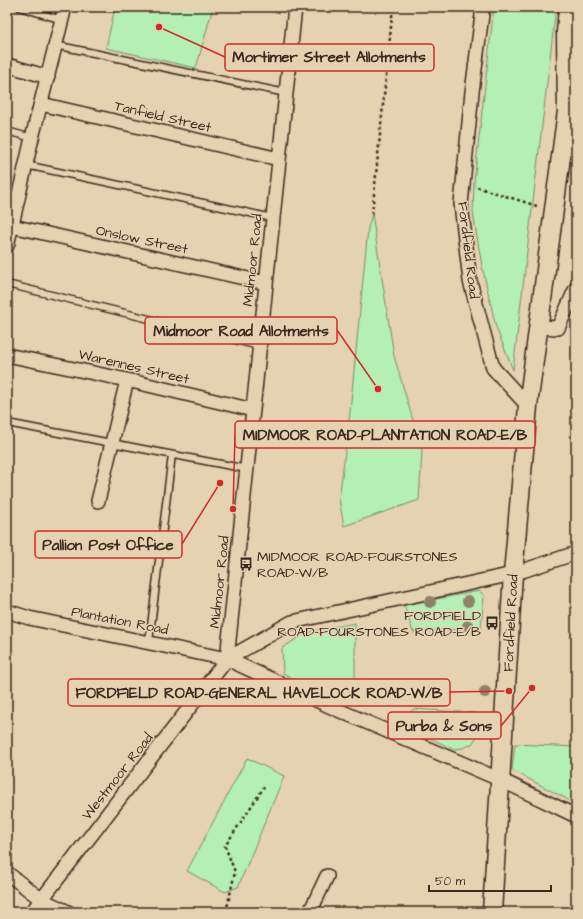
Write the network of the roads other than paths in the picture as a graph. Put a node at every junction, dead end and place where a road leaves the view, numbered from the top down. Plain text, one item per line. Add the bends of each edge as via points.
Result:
1 (19, 7) edge
2 (65, 7) edge
3 (295, 7) edge
4 (483, 7) edge
5 (568, 7) edge
6 (62, 20) junction
7 (571, 33) edge
8 (55, 45) junction
9 (7, 65) edge
10 (48, 77) junction
11 (286, 93) junction
12 (41, 104) junction
13 (572, 112) edge
14 (7, 131) edge
15 (32, 138) junction
16 (279, 159) junction
17 (26, 165) junction
18 (273, 218) junction
19 (12, 226) junction
20 (7, 246) edge
21 (266, 283) junction
22 (7, 284) edge
23 (576, 288) edge
24 (539, 327) junction
25 (260, 346) junction
26 (7, 355) edge
27 (127, 380) junction
28 (528, 406) junction
29 (253, 410) junction
30 (7, 423) edge
31 (112, 443) junction
32 (172, 455) junction
33 (247, 469) junction
34 (98, 501) dead end
35 (576, 553) edge
36 (513, 574) junction
37 (7, 611) edge
38 (149, 642) junction
39 (227, 659) junction
40 (501, 780) junction
41 (576, 816) edge
42 (7, 873) edge
43 (327, 876) dead end
44 (42, 900) junction
45 (32, 912) edge
46 (68, 912) edge
47 (310, 912) edge
48 (492, 912) edge

1 - 6 lane
2 - 6 street
3 - 11 street, Midmoor Road
4 - 28 street, Fordfield Road via 463,182 462,204 470,281 493,368
5 - 7 street, Fordfield Road
6 - 8 street
7 - 13 street, Fordfield Road
8 - 10 street
8 - 11 lane
9 - 10 street
10 - 12 street
11 - 16 street, Midmoor Road
12 - 15 street
12 - 16 street, Tanfield Street
13 - 24 street, Fordfield Road via 554,212
14 - 15 lane
15 - 17 street
16 - 18 street, Midmoor Road
17 - 18 lane
17 - 19 street
18 - 21 street, Midmoor Road
19 - 20 street
19 - 21 street, Onslow Street
21 - 25 street, Midmoor Road
22 - 25 lane
23 - 24 street via 558,328
24 - 28 street, Fordfield Road
25 - 29 street, Midmoor Road
26 - 27 street, Warennes Street
27 - 29 street, Warennes Street
27 - 31 street
28 - 36 street, Fordfield Road
29 - 33 street, Midmoor Road
30 - 31 lane
31 - 32 lane
31 - 34 street
32 - 33 lane
32 - 38 lane
33 - 39 street, Midmoor Road
35 - 36 street
36 - 39 street via 292,622
36 - 40 street, Fordfield Road
37 - 38 street, Plantation Road via 28,618
38 - 39 street, Plantation Road
39 - 40 street, Plantation Road
39 - 44 street, Westmoor Road
40 - 41 street, Plantation Road
40 - 48 street, Fordfield Road
42 - 44 street
43 - 47 street
44 - 45 street, Westmoor Road
44 - 46 street

